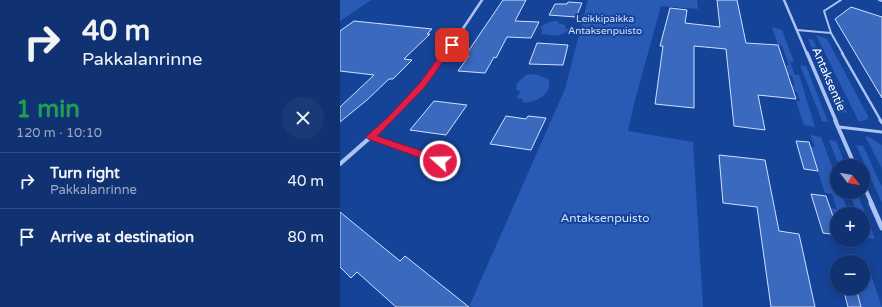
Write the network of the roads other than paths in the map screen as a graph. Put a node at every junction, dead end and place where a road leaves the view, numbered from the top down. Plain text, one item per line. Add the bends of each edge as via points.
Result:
1 (482, 0) edge
2 (784, 0) edge
3 (841, 0) edge
4 (797, 30) junction
5 (831, 33) junction
6 (882, 123) edge
7 (838, 127) junction
8 (882, 132) edge
9 (371, 137) junction
10 (852, 159) edge
11 (340, 164) edge
12 (453, 166) dead end
13 (869, 199) edge
14 (882, 228) edge

1 - 9 street via 425,82
2 - 4 street, Antaksentie
3 - 5 lane via 824,11
4 - 5 lane
4 - 7 street, Antaksentie
5 - 6 lane
7 - 8 lane
7 - 10 street, Antaksentie
9 - 11 street
9 - 12 lane
13 - 14 street

